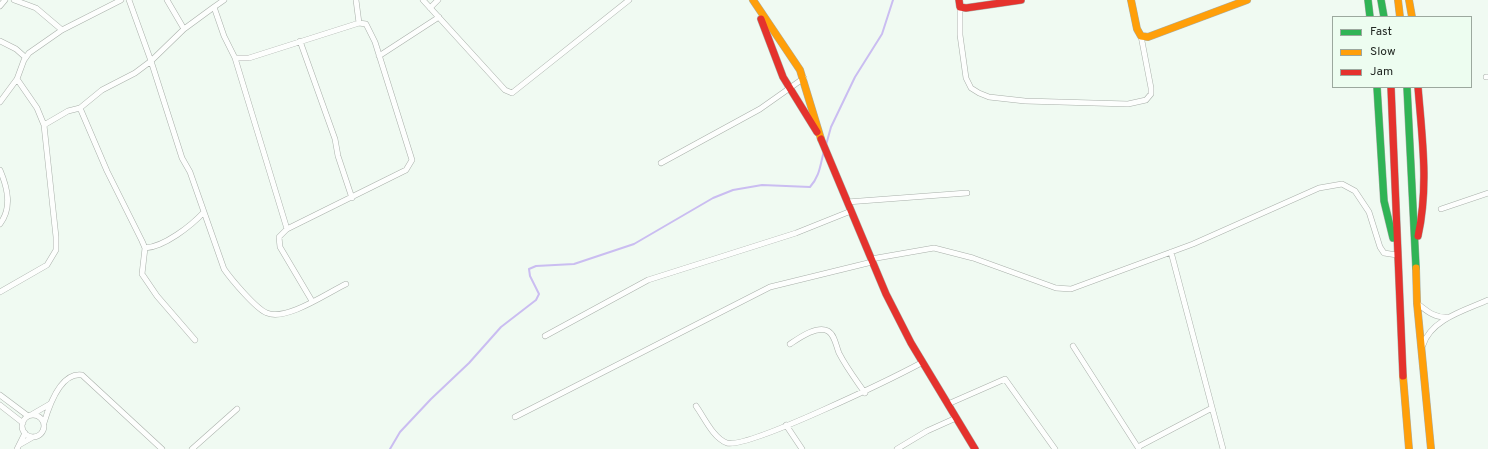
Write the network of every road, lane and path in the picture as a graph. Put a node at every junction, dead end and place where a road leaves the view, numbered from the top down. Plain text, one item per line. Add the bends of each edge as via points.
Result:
1 (5, 0) edge
2 (14, 0) edge
3 (121, 0) edge
4 (129, 0) edge
5 (167, 0) edge
6 (224, 0) edge
7 (356, 0) edge
8 (423, 0) edge
9 (438, 0) edge
10 (630, 0) edge
11 (1022, 0) edge
12 (1131, 0) edge
13 (1247, 0) edge
14 (1368, 0) edge
15 (1381, 0) edge
16 (1398, 0) edge
17 (1409, 0) edge
18 (754, 3) edge
19 (959, 4) edge
20 (0, 6) edge
21 (214, 7) junction
22 (430, 8) junction
23 (1370, 16) edge
24 (1384, 16) edge
25 (1400, 16) edge
26 (1412, 16) edge
27 (439, 17) junction
28 (359, 23) junction
29 (184, 29) junction
30 (62, 30) junction
31 (1141, 36) junction
32 (0, 41) edge
33 (300, 41) junction
34 (25, 56) junction
35 (380, 56) junction
36 (235, 58) junction
37 (151, 61) junction
38 (804, 78) junction
39 (17, 79) junction
40 (789, 88) junction
41 (1377, 88) edge
42 (1391, 88) edge
43 (1407, 88) edge
44 (1418, 88) edge
45 (0, 102) edge
46 (80, 108) junction
47 (44, 125) junction
48 (820, 136) junction
49 (661, 163) dead end
50 (0, 170) edge
51 (967, 192) dead end
52 (1488, 193) edge
53 (352, 198) junction
54 (847, 202) junction
55 (1441, 209) dead end
56 (851, 211) junction
57 (204, 212) junction
58 (0, 224) edge
59 (287, 229) junction
60 (1415, 246) junction
61 (145, 248) junction
62 (1171, 252) junction
63 (1397, 252) junction
64 (871, 261) junction
65 (346, 284) dead end
66 (0, 292) edge
67 (1488, 300) edge
68 (312, 301) junction
69 (1418, 303) junction
70 (1449, 317) junction
71 (545, 336) dead end
72 (196, 340) dead end
73 (790, 344) dead end
74 (1073, 346) dead end
75 (1421, 353) junction
76 (922, 362) junction
77 (865, 392) junction
78 (0, 395) edge
79 (51, 403) junction
80 (948, 404) junction
81 (0, 405) edge
82 (696, 406) dead end
83 (1212, 408) junction
84 (237, 409) dead end
85 (29, 416) junction
86 (515, 417) dead end
87 (956, 418) junction
88 (23, 423) junction
89 (44, 423) junction
90 (786, 425) junction
91 (25, 433) junction
92 (34, 437) junction
93 (18, 447) edge
94 (1138, 448) edge
95 (162, 449) edge
96 (192, 449) edge
97 (802, 449) edge
98 (897, 449) edge
99 (975, 449) edge
100 (1055, 449) edge
101 (1223, 449) edge
102 (1408, 449) edge
103 (1431, 449) edge

1 - 20 street
2 - 30 street via 36,8
3 - 30 street
4 - 37 street
5 - 29 street
6 - 21 street
7 - 28 street
8 - 22 street
9 - 22 street
10 - 27 street via 512,93 505,90
11 - 19 main road
12 - 31 main road
13 - 31 main road via 1166,31 1148,37
14 - 23 main road
15 - 24 main road
16 - 25 main road
17 - 26 main road
18 - 38 main road
18 - 40 main road
19 - 31 street via 966,78 971,88 988,97 1025,101 1128,104 1146,100 1152,94
21 - 29 street
21 - 36 street
22 - 27 street
27 - 35 street
28 - 33 street
28 - 35 street via 366,24 371,31
29 - 37 street
30 - 34 street
32 - 34 street
33 - 36 street via 249,58
33 - 53 street via 335,139
34 - 39 street
35 - 53 street via 412,160 406,170
36 - 59 street
37 - 46 street via 135,73 102,90
37 - 57 street via 182,158 190,172
38 - 40 street
38 - 48 main road
39 - 45 street
39 - 47 street via 37,108
40 - 48 main road
40 - 49 street via 760,109
41 - 63 main road via 1384,201
42 - 63 main road
43 - 60 main road
44 - 60 main road via 1424,191 1423,218
46 - 47 street via 68,111
46 - 61 street via 107,171
47 - 66 street via 56,250 47,265
48 - 54 main road
50 - 58 street via 8,196 6,217
51 - 54 street
52 - 55 street
53 - 59 street
54 - 56 main road
56 - 64 main road
56 - 71 street via 796,233 648,280
57 - 61 street via 192,225 157,246
57 - 68 street via 224,269 232,281 266,313 280,315
59 - 68 street via 279,237 280,247
60 - 69 main road
61 - 72 street via 142,274 157,296
62 - 63 street via 1318,188 1342,184 1355,191 1369,212 1384,253
62 - 64 street via 1071,289 1056,288 973,258 934,248
62 - 83 street
63 - 102 main road
64 - 76 main road
64 - 86 street via 770,287
65 - 68 street
67 - 70 street
69 - 70 street via 1430,314 1442,318
69 - 75 main road
70 - 75 street via 1440,322 1429,335
73 - 77 street via 801,336 820,330 827,331 834,337 846,365
74 - 94 street
75 - 103 main road
76 - 77 street
76 - 80 main road
77 - 90 street
78 - 85 street
79 - 85 street
79 - 89 street
79 - 95 street via 64,382 73,375 82,375
80 - 87 main road
80 - 100 street via 1005,380 1010,383
81 - 88 street
82 - 90 street via 718,437 726,443 747,441
83 - 94 street
83 - 101 street
84 - 96 street
85 - 88 street
85 - 89 street via 40,417
87 - 98 street
87 - 99 main road
88 - 91 street
89 - 92 street via 42,432
90 - 97 street
91 - 92 street
91 - 93 street
92 - 93 street

